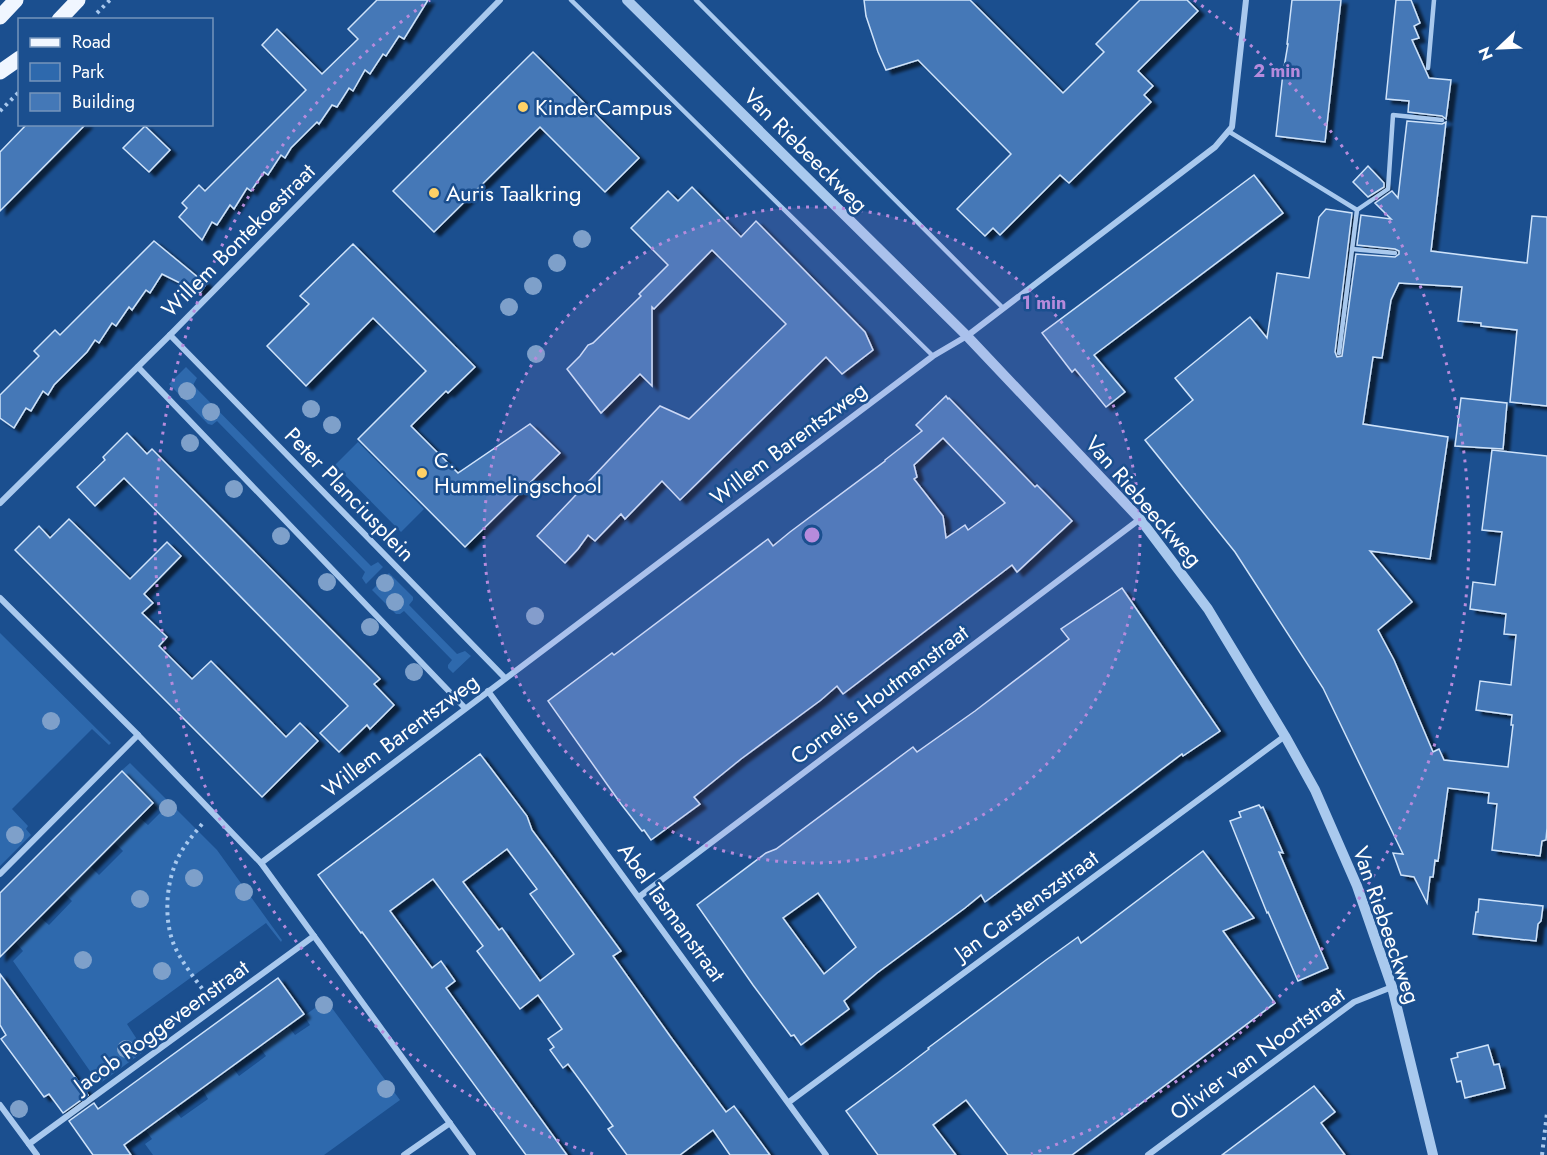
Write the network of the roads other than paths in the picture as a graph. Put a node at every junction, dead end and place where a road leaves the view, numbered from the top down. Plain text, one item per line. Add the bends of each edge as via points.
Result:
1 (16, 0) edge
2 (78, 0) edge
3 (500, 0) edge
4 (571, 0) edge
5 (627, 0) edge
6 (696, 0) edge
7 (1246, 0) edge
8 (1434, 0) edge
9 (0, 17) edge
10 (61, 18) edge
11 (18, 59) edge
12 (1428, 68) dead end
13 (0, 72) edge
14 (1442, 120) dead end
15 (1228, 131) junction
16 (1357, 210) junction
17 (1352, 249) junction
18 (1395, 253) dead end
19 (1004, 308) junction
20 (170, 335) junction
21 (967, 336) junction
22 (1339, 353) dead end
23 (933, 356) junction
24 (138, 367) junction
25 (0, 503) edge
26 (1140, 519) junction
27 (0, 598) edge
28 (505, 678) junction
29 (488, 691) junction
30 (465, 708) junction
31 (138, 735) junction
32 (1285, 736) junction
33 (261, 862) junction
34 (0, 874) edge
35 (639, 897) junction
36 (315, 936) junction
37 (1392, 987) junction
38 (789, 1102) junction
39 (0, 1105) edge
40 (450, 1123) junction
41 (29, 1144) junction
42 (37, 1155) edge
43 (405, 1155) edge
44 (473, 1155) edge
45 (826, 1155) edge
46 (1148, 1155) edge
47 (1433, 1155) edge

1 - 9 main road
2 - 10 main road
3 - 20 street, Willem Bontekoestraat
4 - 23 lane
5 - 21 street, Van Riebeeckweg
6 - 19 lane
7 - 15 street via 1232,127
8 - 12 lane
11 - 13 main road
14 - 16 lane via 1394,115 1388,189
15 - 16 lane
15 - 19 street, Willem Barentszweg via 1215,147
16 - 17 lane
17 - 18 lane
17 - 22 lane
19 - 21 street, Willem Barentszweg
20 - 24 street, Willem Bontekoestraat
20 - 28 street, Peter Planciusplein
21 - 23 street, Willem Barentszweg
21 - 26 street, Van Riebeeckweg
23 - 28 street, Willem Barentszweg
24 - 25 street, Willem Bontekoestraat
24 - 30 street
26 - 32 street, Van Riebeeckweg via 1208,609
26 - 35 street, Cornelis Houtmanstraat
27 - 31 street
28 - 29 street, Willem Barentszweg
29 - 30 street, Willem Barentszweg
29 - 35 street, Abel Tasmanstraat
30 - 33 street, Willem Barentszweg
31 - 33 street
31 - 34 street
32 - 37 street, Van Riebeeckweg via 1315,790 1357,886
32 - 38 street, Jan Carstenszstraat
33 - 36 street
35 - 38 street, Abel Tasmanstraat
36 - 40 street
36 - 41 street, Jacob Roggeveenstraat
37 - 46 street, Olivier van Noortstraat via 1354,1002
37 - 47 street, Van Riebeeckweg
38 - 45 street, Abel Tasmanstraat
39 - 41 street
40 - 43 street
40 - 44 street
41 - 42 street

